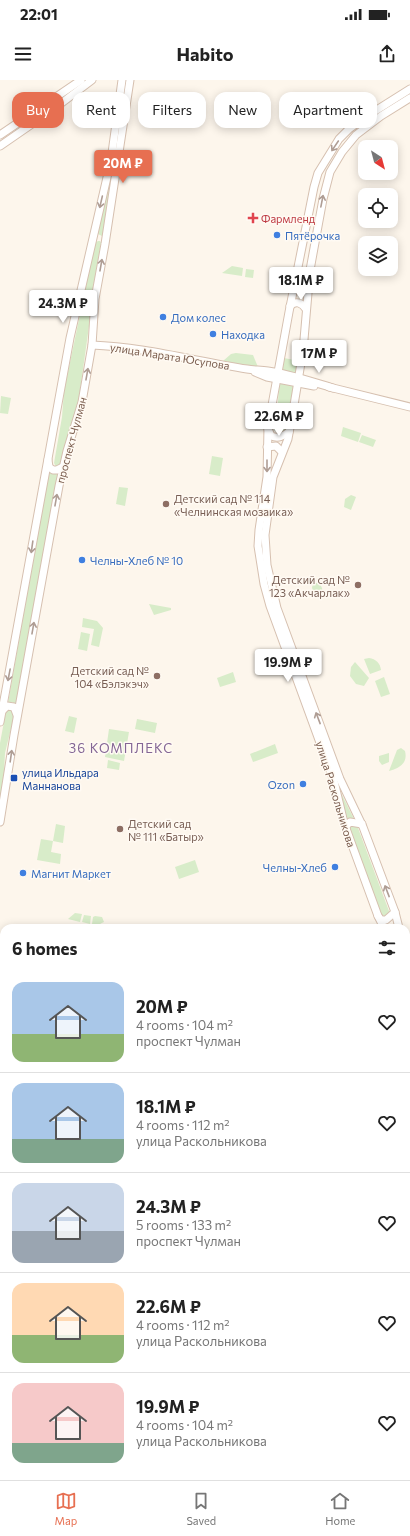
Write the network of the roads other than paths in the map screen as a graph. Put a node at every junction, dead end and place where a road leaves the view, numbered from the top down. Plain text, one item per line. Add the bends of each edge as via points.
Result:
1 (81, 80) edge
2 (92, 80) edge
3 (122, 80) edge
4 (130, 80) edge
5 (410, 89) edge
6 (64, 92) edge
7 (410, 98) edge
8 (64, 101) edge
9 (12, 127) edge
10 (26, 128) edge
11 (0, 135) edge
12 (0, 146) edge
13 (92, 241) junction
14 (105, 244) junction
15 (295, 286) junction
16 (309, 288) junction
17 (290, 306) junction
18 (306, 309) junction
19 (92, 345) junction
20 (276, 376) junction
21 (298, 380) junction
22 (410, 407) edge
23 (268, 427) junction
24 (289, 432) junction
25 (267, 447) junction
26 (282, 452) junction
27 (48, 460) junction
28 (63, 467) junction
29 (2, 710) junction
30 (18, 715) junction
31 (0, 722) edge
32 (0, 822) edge
33 (362, 824) junction
34 (347, 832) junction
35 (395, 912) junction
36 (378, 916) junction
37 (382, 924) edge
38 (398, 924) edge

1 - 6 street
2 - 8 street
3 -> 13 street, проспект Чулман via 111,160
4 - 14 street, проспект Чулман
5 -> 15 street, улица Раскольникова via 349,129 324,162 314,187
16 -> 7 street, улица Раскольникова via 323,198 336,160 356,135
9 - 11 street
10 - 12 street
13 - 14 street via 100,237
13 - 27 street, проспект Чулман via 70,338
19 -> 14 street, проспект Чулман via 95,299
15 - 16 street via 301,291
15 - 17 street, улица Раскольникова
16 - 18 street, улица Раскольникова
17 - 18 street via 298,302
17 - 20 street, улица Раскольникова
18 - 21 street, улица Раскольникова
19 - 20 street, улица Марата Юсупова via 214,362 247,369 267,377
28 -> 19 street, проспект Чулман via 82,402
20 - 21 street
20 - 23 street, улица Раскольникова
21 - 22 street
21 - 24 street, улица Раскольникова
23 - 24 street via 268,431 274,437 281,437
23 - 25 street, улица Раскольникова
24 - 26 street, улица Раскольникова
25 - 26 street via 276,446
25 -> 34 street, улица Раскольникова via 267,477 258,546 264,584 334,781
33 -> 26 street, улица Раскольникова via 340,778 271,586 265,535 273,477
27 - 28 street via 49,467 53,470
27 -> 29 street, проспект Чулман
30 -> 28 street, проспект Чулман
29 - 30 street via 7,706 14,707
29 - 31 street, проспект Чулман
32 -> 30 street, проспект Чулман
33 - 34 street via 350,822 346,826
35 -> 33 street, улица Раскольникова
34 - 36 street, улица Раскольникова
35 - 36 street via 386,920 381,920
35 - 38 street, улица Раскольникова
36 - 37 street, улица Раскольникова

